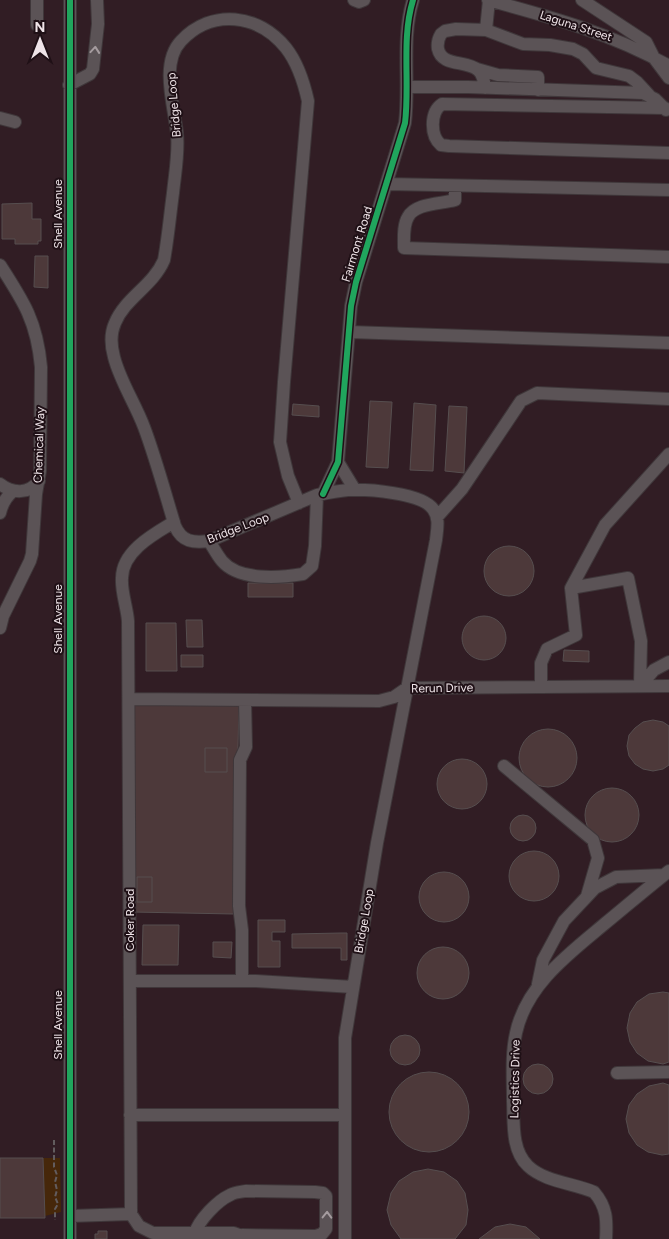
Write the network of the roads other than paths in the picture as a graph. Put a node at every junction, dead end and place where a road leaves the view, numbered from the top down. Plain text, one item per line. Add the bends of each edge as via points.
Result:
1 (37, 0) edge
2 (70, 0) edge
3 (97, 0) edge
4 (354, 0) edge
5 (364, 0) edge
6 (413, 0) edge
7 (489, 0) edge
8 (582, 0) edge
9 (37, 25) dead end
10 (486, 30) junction
11 (654, 58) junction
12 (669, 66) edge
13 (477, 69) junction
14 (669, 78) edge
15 (70, 85) junction
16 (407, 87) junction
17 (485, 88) junction
18 (538, 90) junction
19 (649, 95) junction
20 (667, 111) edge
21 (0, 118) edge
22 (15, 122) dead end
23 (669, 153) edge
24 (387, 184) junction
25 (455, 186) junction
26 (669, 190) edge
27 (669, 257) edge
28 (0, 265) edge
29 (350, 332) junction
30 (669, 343) edge
31 (669, 399) edge
32 (669, 454) edge
33 (338, 462) junction
34 (39, 480) junction
35 (0, 484) edge
36 (356, 490) junction
37 (13, 491) junction
38 (320, 495) junction
39 (299, 503) junction
40 (0, 513) edge
41 (437, 517) junction
42 (174, 522) junction
43 (209, 541) junction
44 (571, 588) junction
45 (0, 628) edge
46 (669, 662) edge
47 (640, 686) junction
48 (669, 686) edge
49 (541, 687) junction
50 (407, 688) junction
51 (129, 699) junction
52 (245, 700) junction
53 (504, 766) dead end
54 (666, 873) edge
55 (587, 896) junction
56 (130, 981) junction
57 (242, 981) junction
58 (353, 987) junction
59 (538, 987) junction
60 (669, 1072) edge
61 (617, 1073) dead end
62 (130, 1115) junction
63 (344, 1115) junction
64 (131, 1214) junction
65 (70, 1216) junction
66 (195, 1233) junction
67 (246, 1237) edge
68 (70, 1239) edge
69 (345, 1239) edge
70 (606, 1239) edge

1 - 9 street
2 - 15 street, Shell Avenue
15 -> 3 street via 90,74 92,69 98,24
4 - 5 street
6 - 16 street, Fairmont Road via 408,28
7 - 10 street
7 - 11 street, Laguna Street via 608,36
8 - 11 street, Laguna Street via 646,42
10 - 13 street via 450,30 441,34 437,42 443,58
10 - 19 street via 523,44 573,49 583,54 596,68 629,76
11 - 12 street, Laguna Street
11 - 14 street, Laguna Street
13 - 17 street
13 - 18 street via 498,75 538,77
15 - 65 street, Shell Avenue
16 - 17 street
16 - 24 street, Fairmont Road via 405,123
17 - 18 street
18 - 19 street
19 - 20 street
20 - 23 street via 448,103 436,107 434,136 441,145 449,146
21 - 22 street
24 - 25 street
24 - 29 street, Fairmont Road via 356,282
25 - 26 street
25 - 27 street via 455,200 415,208 408,216 404,248
28 - 34 street, Chemical Way via 29,314 40,351
29 - 30 street
29 - 33 street, Fairmont Road
31 - 41 street via 536,393 521,401 462,489
32 - 44 street via 604,525
33 - 36 street
33 - 38 street, Fairmont Road
34 - 37 street via 28,490
34 - 45 street, Chemical Way via 30,561
35 - 37 street
36 - 38 street, Bridge Loop
36 - 41 street, Bridge Loop via 418,499 434,510
37 - 40 street via 7,496
38 - 39 street, Bridge Loop
38 - 43 street via 312,566 303,574 250,576 234,571 222,562
39 - 42 street, Bridge Loop via 280,442 308,101 293,59 277,39 252,22 219,20 192,31 173,53 170,83 178,147 164,260 152,281 120,313 111,335 117,368 144,426
39 - 43 street, Bridge Loop
41 - 50 street, Bridge Loop via 436,540
42 - 43 street, Bridge Loop via 187,541
42 - 51 street, Coker Road via 139,546 124,567
44 - 47 street via 628,578 642,641
44 - 49 street via 576,635 547,649 541,663
46 - 47 street via 654,670
47 - 48 street, Rerun Drive
47 - 49 street, Rerun Drive
49 - 50 street, Rerun Drive
50 - 52 street, Rerun Drive via 394,697 379,701
50 - 58 street, Bridge Loop
51 - 52 street, Rerun Drive
51 - 56 street, Coker Road
52 - 57 street via 246,747 240,760
53 - 55 street via 592,840 598,858
54 - 55 street via 616,877
54 - 59 street, Logistics Drive via 575,949
55 - 59 street via 564,921 543,960
56 - 57 street
56 - 62 street, Coker Road
57 - 58 street
58 - 63 street, Bridge Loop via 345,1038
59 - 70 street, Logistics Drive via 524,1009 513,1053 513,1116 517,1147 524,1161 537,1172 594,1192 605,1209
60 - 61 street
62 - 63 street
62 - 64 street, Coker Road
63 - 69 street, Bridge Loop
64 - 65 street
64 - 66 street via 139,1226 153,1233
65 - 68 street, Shell Avenue
66 - 67 street via 234,1233
67 -> 66 street via 322,1234 326,1229 326,1196 315,1192 237,1192 205,1215

